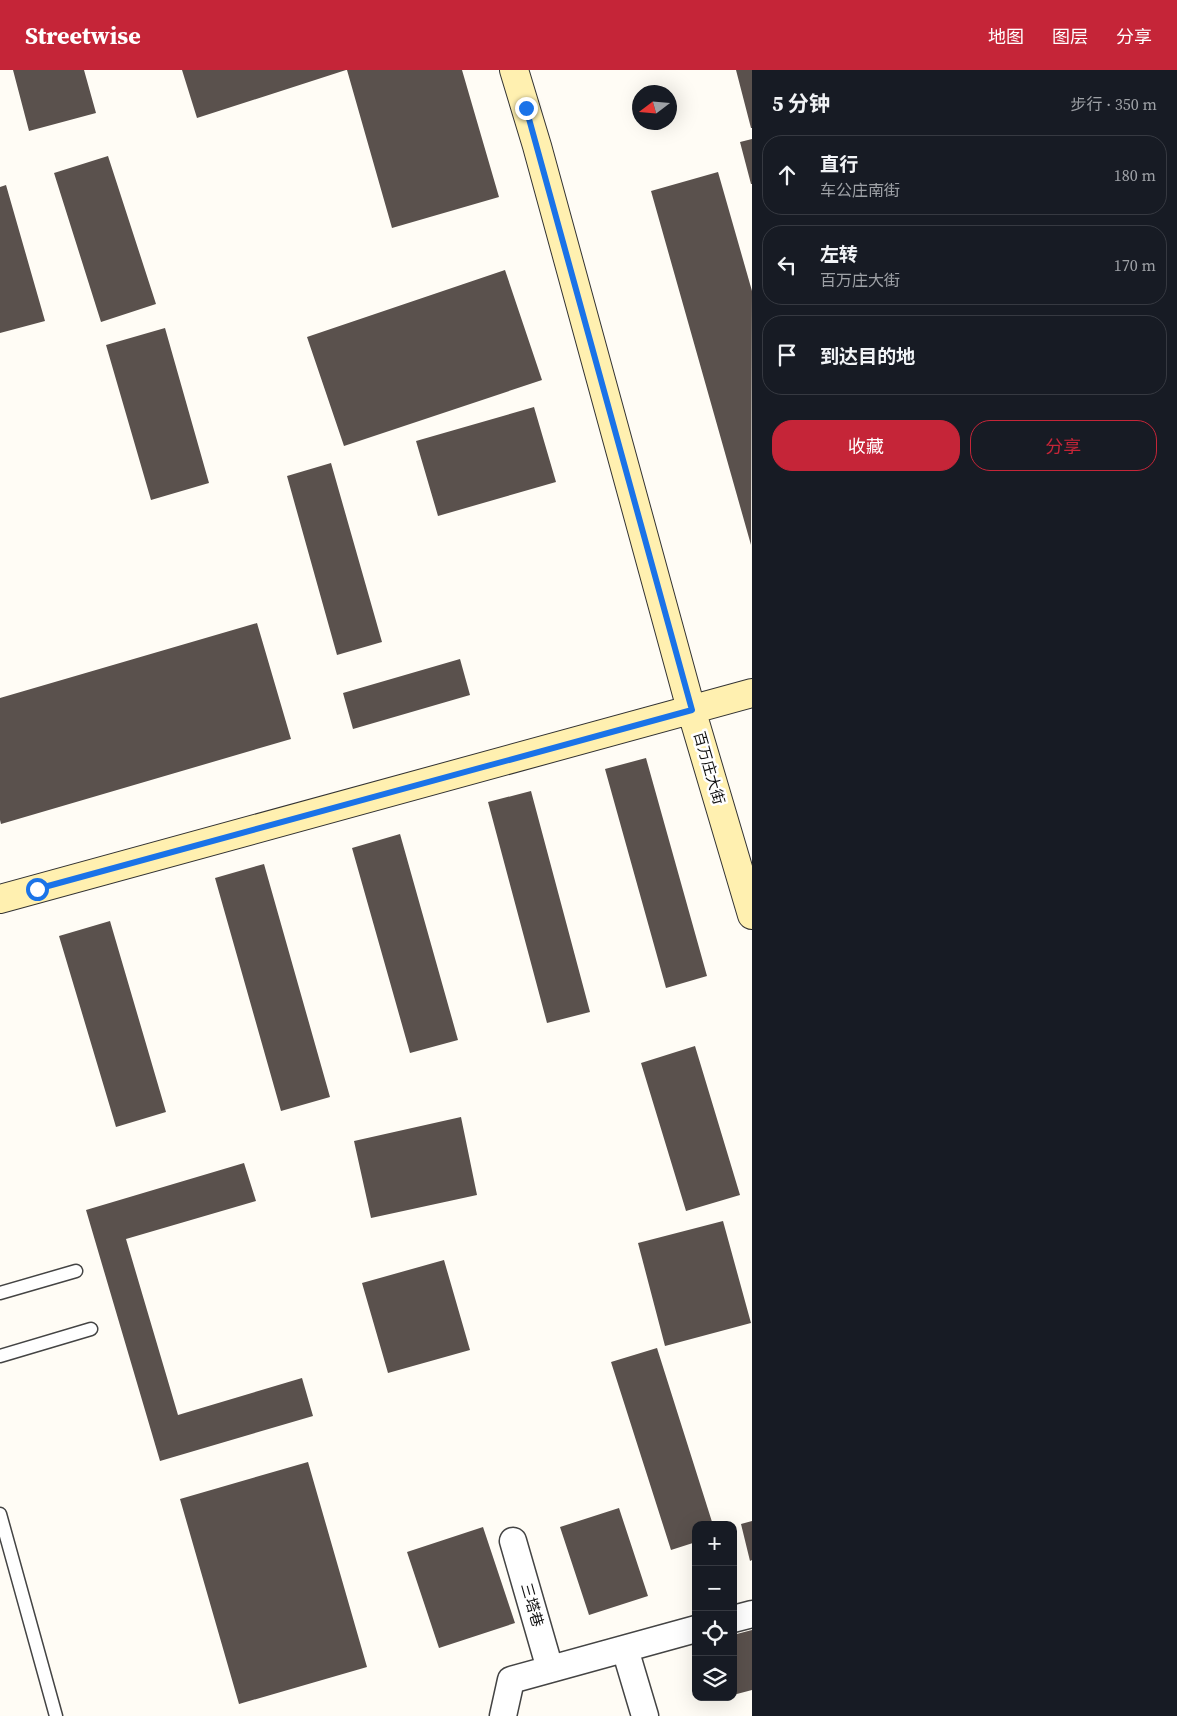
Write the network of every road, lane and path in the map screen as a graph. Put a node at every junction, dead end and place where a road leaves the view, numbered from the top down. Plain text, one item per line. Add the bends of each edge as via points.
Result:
1 (514, 70) edge
2 (752, 693) edge
3 (692, 710) junction
4 (0, 899) edge
5 (752, 915) edge
6 (76, 1272) dead end
7 (0, 1292) edge
8 (91, 1329) dead end
9 (0, 1356) edge
10 (0, 1514) edge
11 (513, 1541) dead end
12 (752, 1614) edge
13 (737, 1618) edge
14 (692, 1630) edge
15 (625, 1648) junction
16 (550, 1669) junction
17 (56, 1716) edge
18 (503, 1716) edge
19 (644, 1716) edge

1 - 3 main road, 百万庄大街
2 - 3 main road
3 - 4 main road
3 - 5 main road, 百万庄大街
6 - 7 lane
8 - 9 lane
10 - 17 lane
11 - 16 street, 三塔巷
12 - 13 street
14 - 15 street
15 - 16 street
15 - 19 street
16 - 18 street via 511,1680

